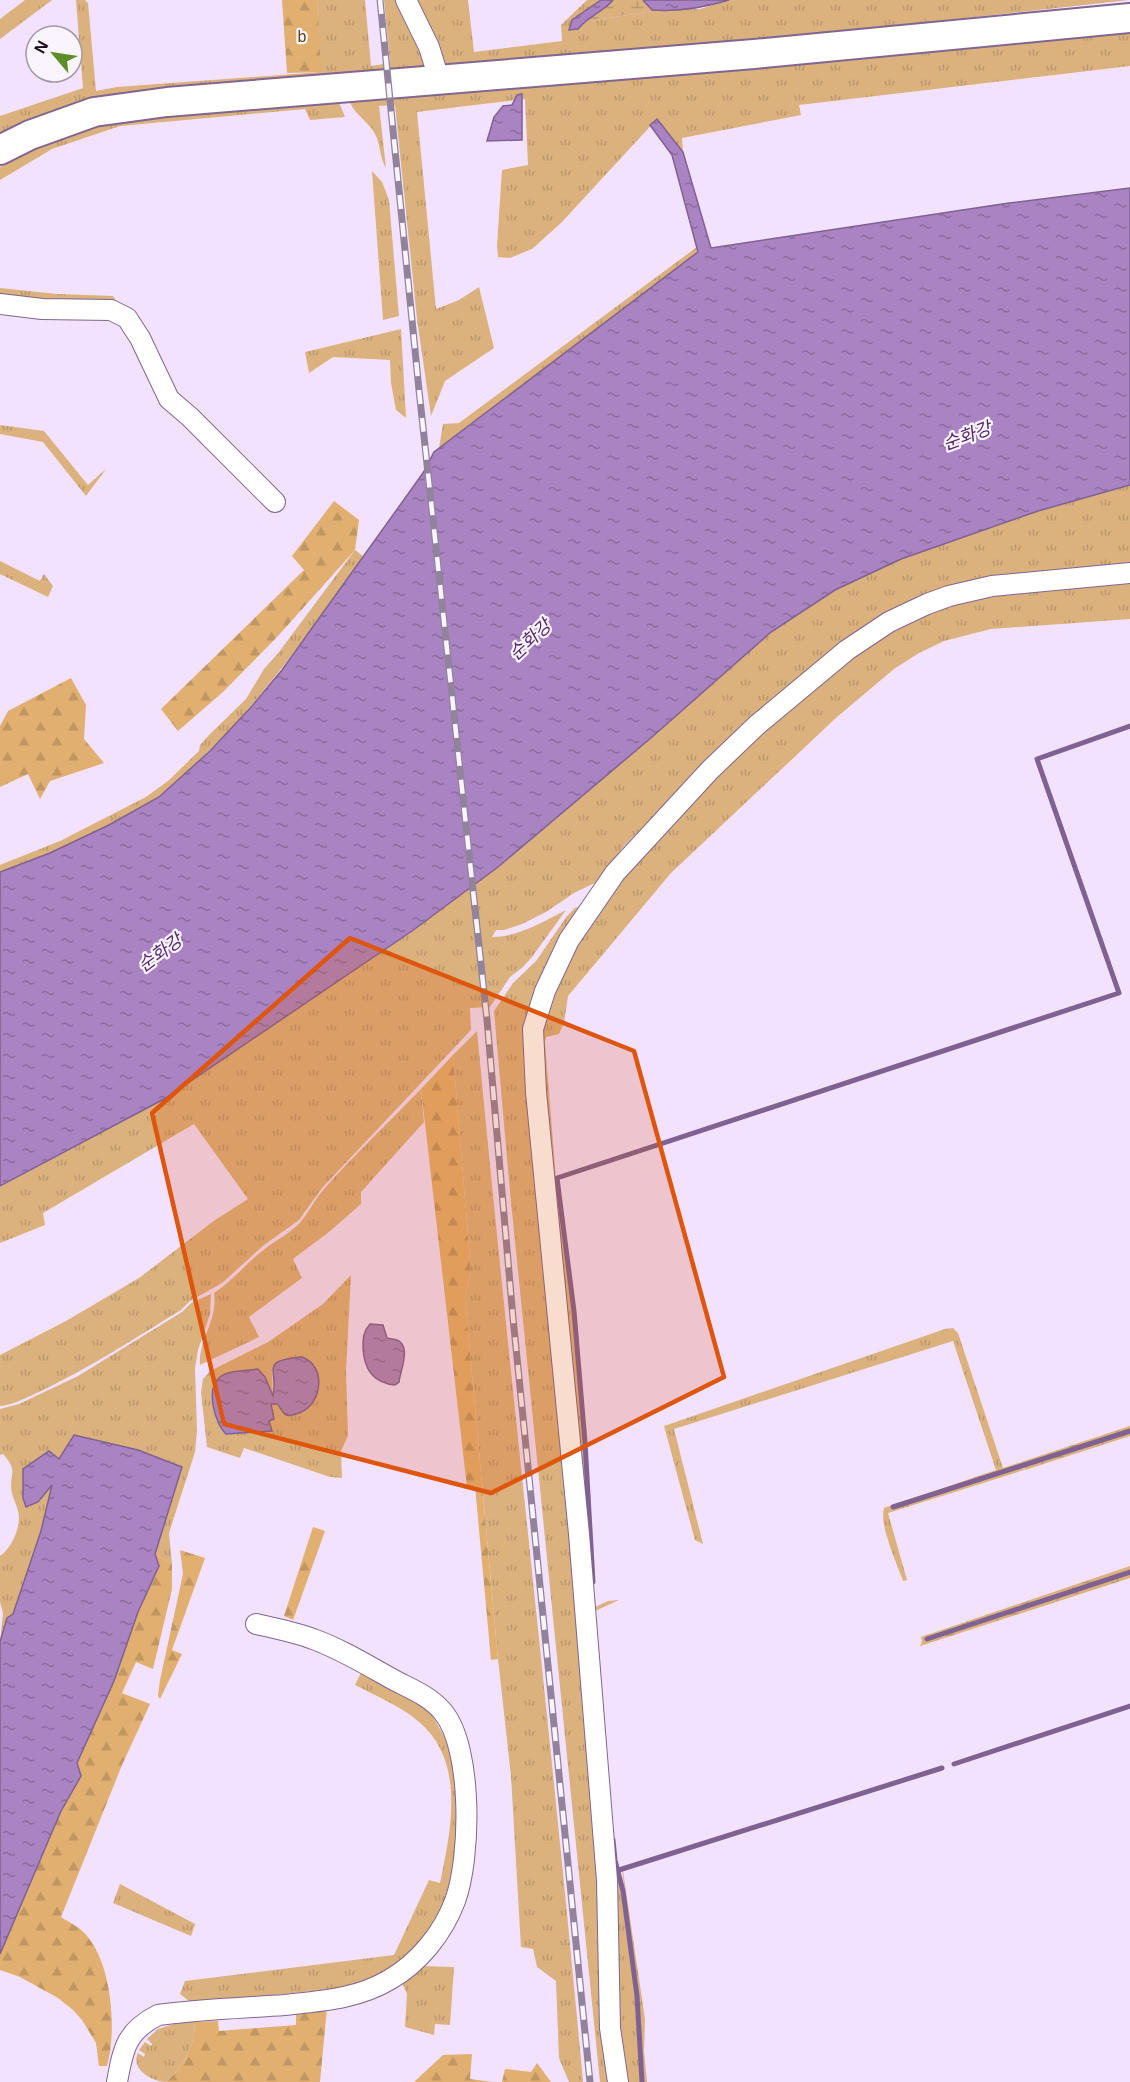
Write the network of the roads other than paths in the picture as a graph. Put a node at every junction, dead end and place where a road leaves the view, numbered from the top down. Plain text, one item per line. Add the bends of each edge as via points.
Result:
1 (406, 0) edge
2 (1130, 18) edge
3 (439, 78) junction
4 (0, 150) edge
5 (0, 304) edge
6 (274, 502) dead end
7 (1130, 573) edge
8 (256, 1624) dead end
9 (117, 2082) edge
10 (618, 2082) edge

1 - 3 street
2 - 3 street via 754,54
3 - 4 street via 94,112
5 - 6 street via 111,310 127,318 169,399
7 - 10 street via 1013,582 949,596 909,611 847,650 735,745 615,873 569,940 539,1006 533,1029 536,1092 579,1534 607,1880 610,2028
8 - 9 street via 328,1645 420,1693 444,1714 456,1734 466,1792 464,1856 456,1899 444,1924 421,1955 384,1983 355,1995 316,2002 158,2015 142,2024 125,2045

